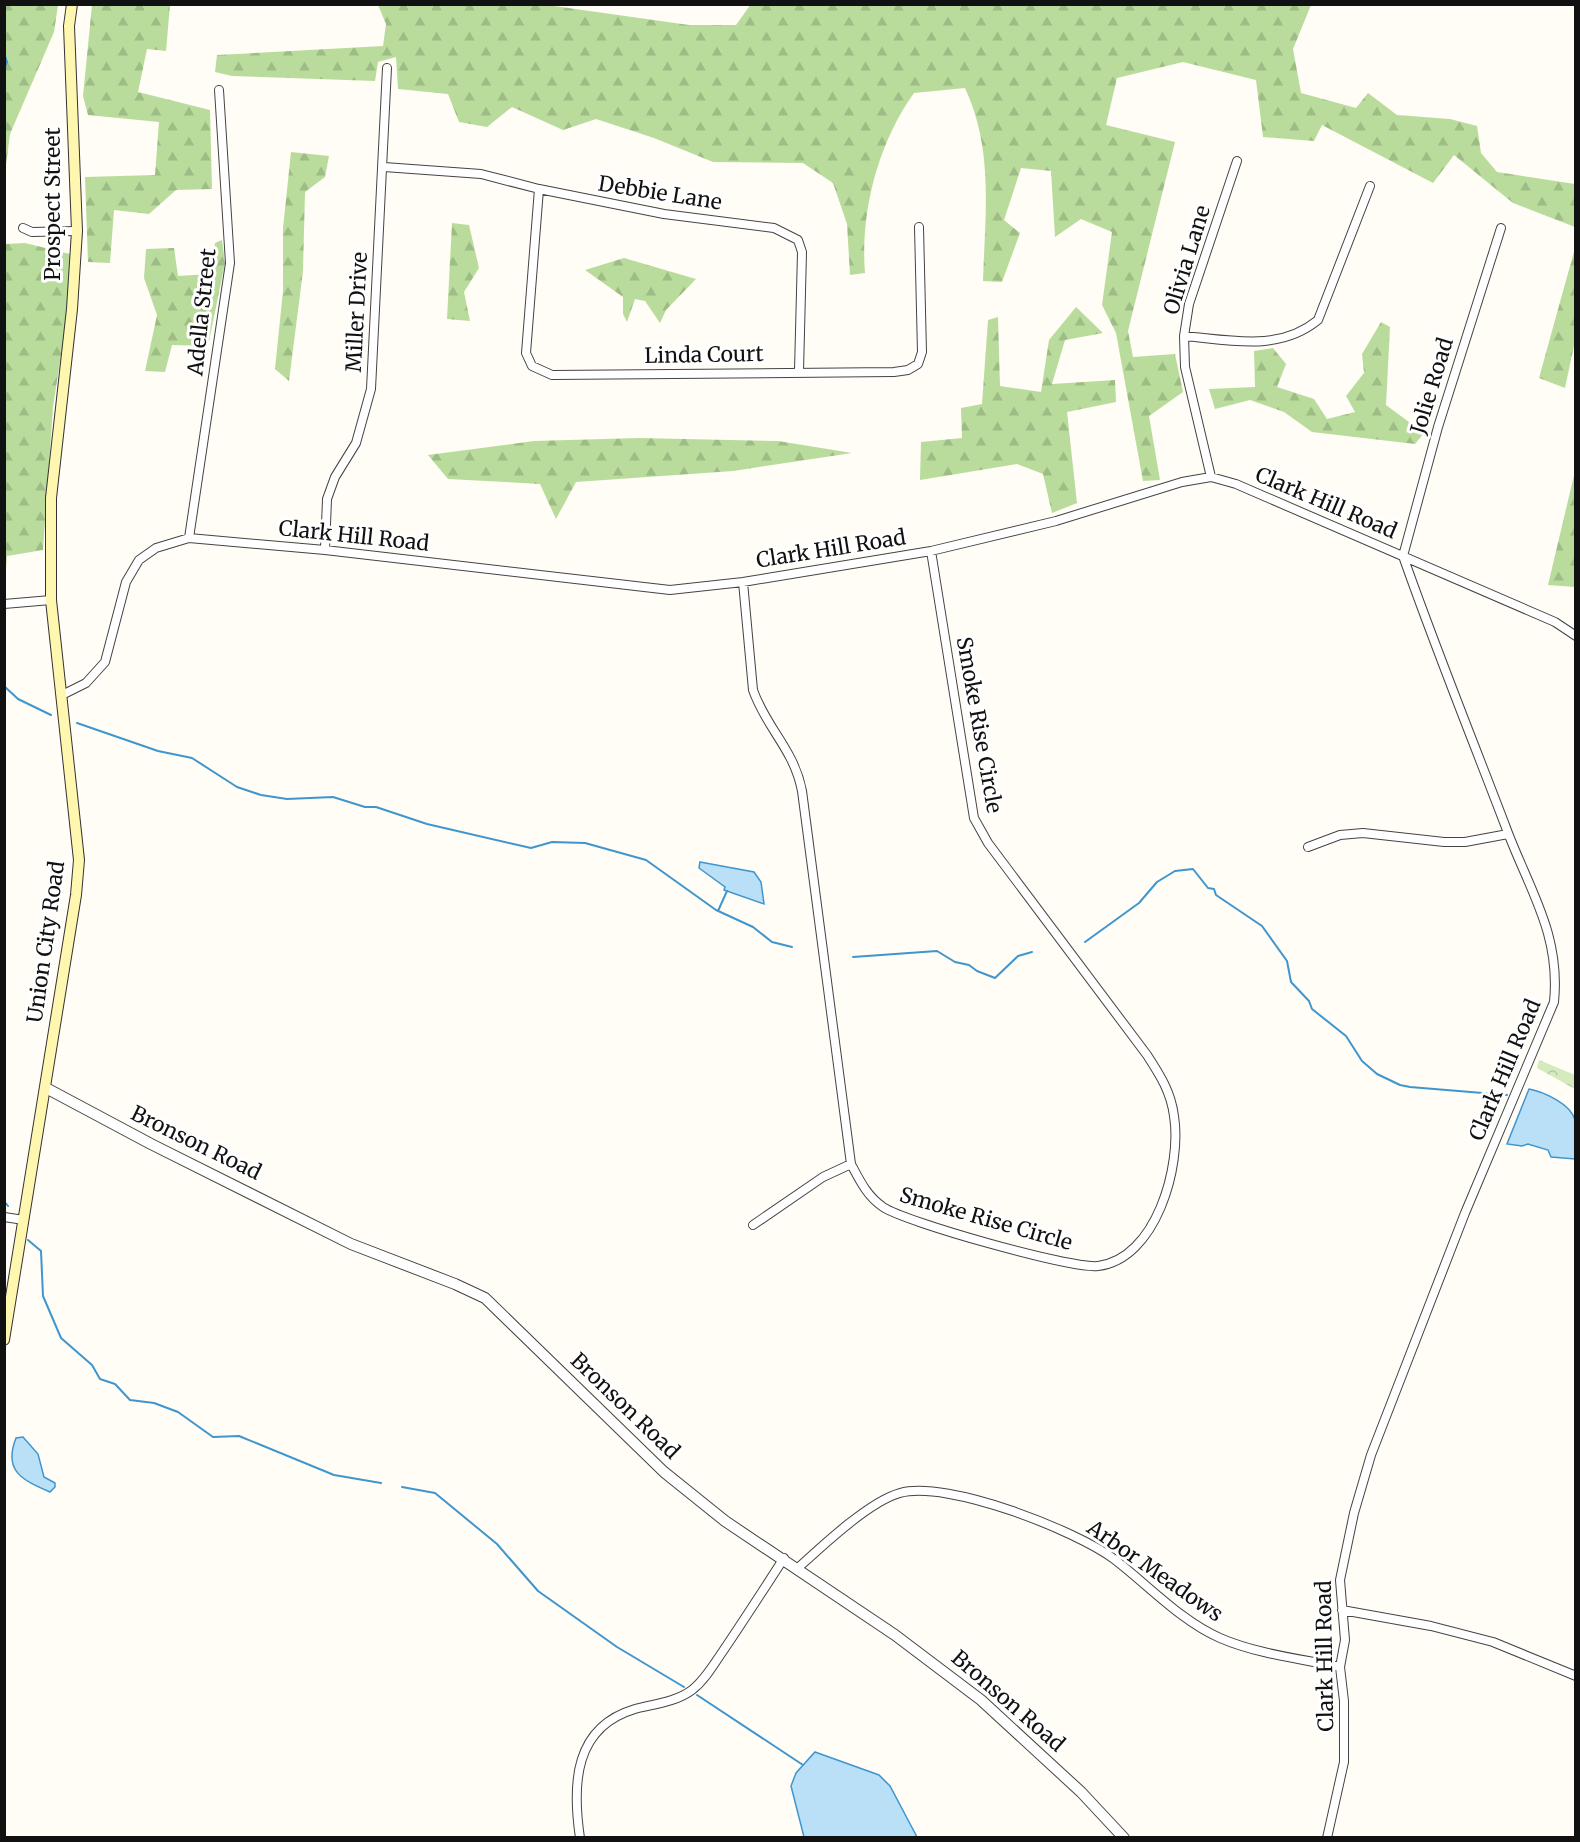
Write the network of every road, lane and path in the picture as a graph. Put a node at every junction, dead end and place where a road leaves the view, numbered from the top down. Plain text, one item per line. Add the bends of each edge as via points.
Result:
1 (72, 4) edge
2 (387, 68) dead end
3 (219, 90) dead end
4 (1237, 161) dead end
5 (384, 167) junction
6 (1370, 186) dead end
7 (539, 189) junction
8 (919, 227) dead end
9 (23, 228) dead end
10 (1501, 228) dead end
11 (77, 231) junction
12 (1184, 336) junction
13 (799, 371) junction
14 (56, 439) joint
15 (1212, 477) junction
16 (189, 537) junction
17 (326, 550) junction
18 (931, 551) junction
19 (1403, 556) junction
20 (743, 582) junction
21 (51, 600) junction
22 (4, 604) edge
23 (1575, 636) edge
24 (62, 695) junction
25 (1508, 834) junction
26 (1308, 847) dead end
27 (46, 1088) junction
28 (851, 1164) junction
29 (4, 1217) edge
30 (24, 1220) junction
31 (753, 1225) dead end
32 (4, 1340) edge
33 (784, 1558) junction
34 (798, 1568) junction
35 (1342, 1610) junction
36 (1340, 1667) junction
37 (1575, 1676) edge
38 (580, 1838) edge
39 (1124, 1838) edge
40 (1327, 1838) edge

1 - 11 main road, Prospect Street via 69,26
2 - 5 street, Miller Drive
3 - 16 street, Adella Street via 230,263
4 - 12 street, Olivia Lane via 1190,304
5 - 7 street, Debbie Lane via 481,174
5 - 17 street, Miller Drive via 371,389 356,443 335,477 327,500
6 - 12 street via 1318,320 1311,327 1282,340 1256,342
7 - 13 street, Debbie Lane via 664,214 774,228 798,240 802,252
7 - 13 street, Linda Court via 526,353 532,366 552,375
8 - 13 street, Linda Court via 922,352 918,364 894,372
9 - 11 street via 32,232
10 - 19 street, Jolie Road via 1438,427
11 - 14 main road, Prospect Street
12 - 15 street, Olivia Lane via 1185,367
14 - 21 main road, Union City Road via 51,498
15 - 18 street, Clark Hill Road
15 - 19 street, Clark Hill Road
16 - 17 street, Clark Hill Road
16 - 24 street, Clark Hill Road via 156,548 139,560 126,582 105,662 86,683
17 - 20 street, Clark Hill Road via 670,590
18 - 20 street, Clark Hill Road
18 - 28 street, Smoke Rise Circle via 974,818 988,843 1167,1085 1175,1117 1171,1173 1162,1205 1142,1241 1122,1258 1098,1266 1065,1263 897,1216 865,1191
19 - 23 street via 1555,622
19 - 25 street, Clark Hill Road
20 - 28 street, Smoke Rise Circle via 753,690 758,706 798,769
21 - 22 street
21 - 24 main road, Union City Road
24 - 27 main road, Union City Road via 79,860
25 - 26 street via 1455,842 1363,833 1340,835
25 - 35 street, Clark Hill Road via 1551,936 1557,975 1554,1002 1465,1213 1371,1455 1344,1550
27 - 30 main road, Union City Road
27 - 33 street, Bronson Road via 351,1244 485,1298 664,1472 725,1521
28 - 31 street via 823,1177
29 - 30 street
30 - 32 main road, Union City Road
33 - 34 street, Bronson Road
33 - 38 street via 706,1676 692,1690 615,1716 598,1730 580,1762
34 - 36 street, Arbor Meadows via 861,1516 898,1493 920,1489 944,1492 992,1505 1084,1540 1220,1638
34 - 39 street, Bronson Road via 981,1700 1081,1792
35 - 36 street, Clark Hill Road via 1345,1640
35 - 37 street via 1481,1639
36 - 40 street, Clark Hill Road via 1344,1762

